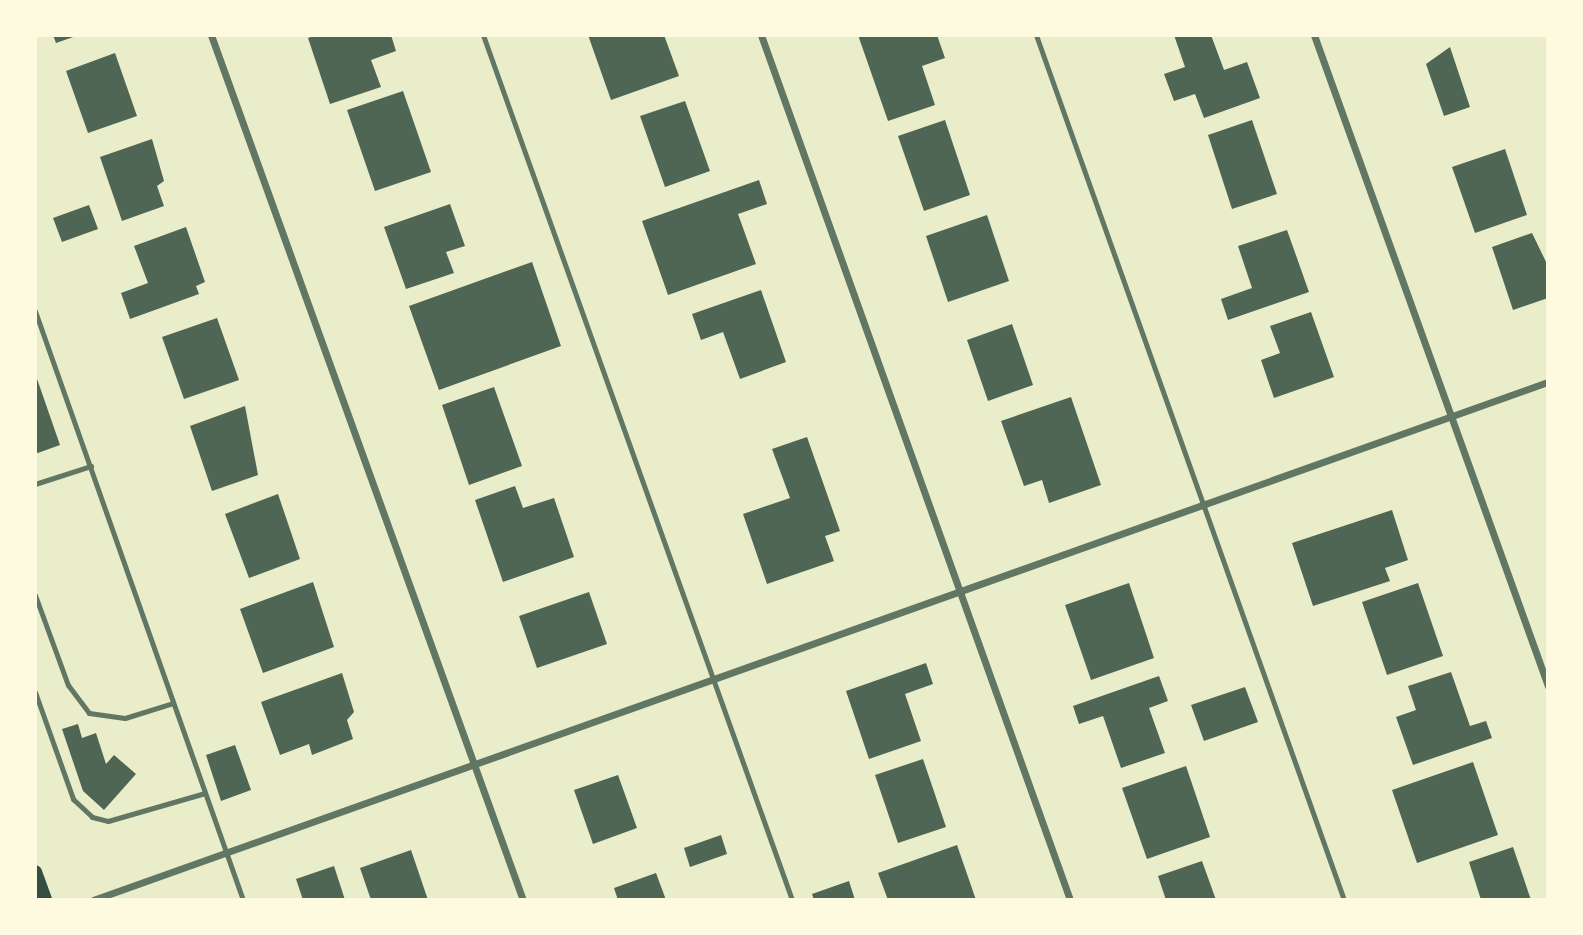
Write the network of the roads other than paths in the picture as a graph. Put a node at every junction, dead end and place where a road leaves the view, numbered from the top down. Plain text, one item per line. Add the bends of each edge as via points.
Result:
1 (211, 35) edge
2 (483, 35) edge
3 (761, 35) edge
4 (1036, 35) edge
5 (1314, 35) edge
6 (35, 311) edge
7 (1548, 382) edge
8 (1453, 416) junction
9 (91, 466) junction
10 (35, 484) edge
11 (1202, 506) junction
12 (959, 592) junction
13 (35, 595) edge
14 (714, 680) junction
15 (1548, 686) edge
16 (35, 692) edge
17 (173, 703) junction
18 (475, 766) junction
19 (205, 793) junction
20 (226, 853) junction
21 (35, 872) edge
22 (45, 900) edge
23 (93, 900) edge
24 (243, 900) edge
25 (523, 900) edge
26 (792, 900) edge
27 (1070, 900) edge
28 (1344, 900) edge

1 - 18 street
2 - 14 lane
3 - 12 street
4 - 11 lane
5 - 8 street
6 - 9 lane
7 - 8 street
8 - 11 street
8 - 15 street
9 - 10 lane
9 - 17 lane
11 - 12 street
11 - 28 lane
12 - 14 street
12 - 27 street
13 - 17 lane via 68,685 89,713 125,718
14 - 18 street
14 - 26 lane
16 - 19 lane via 73,799 92,817 108,821
17 - 19 lane
18 - 20 street
18 - 25 street
19 - 20 lane
20 - 23 street
20 - 24 lane
21 - 22 main road

